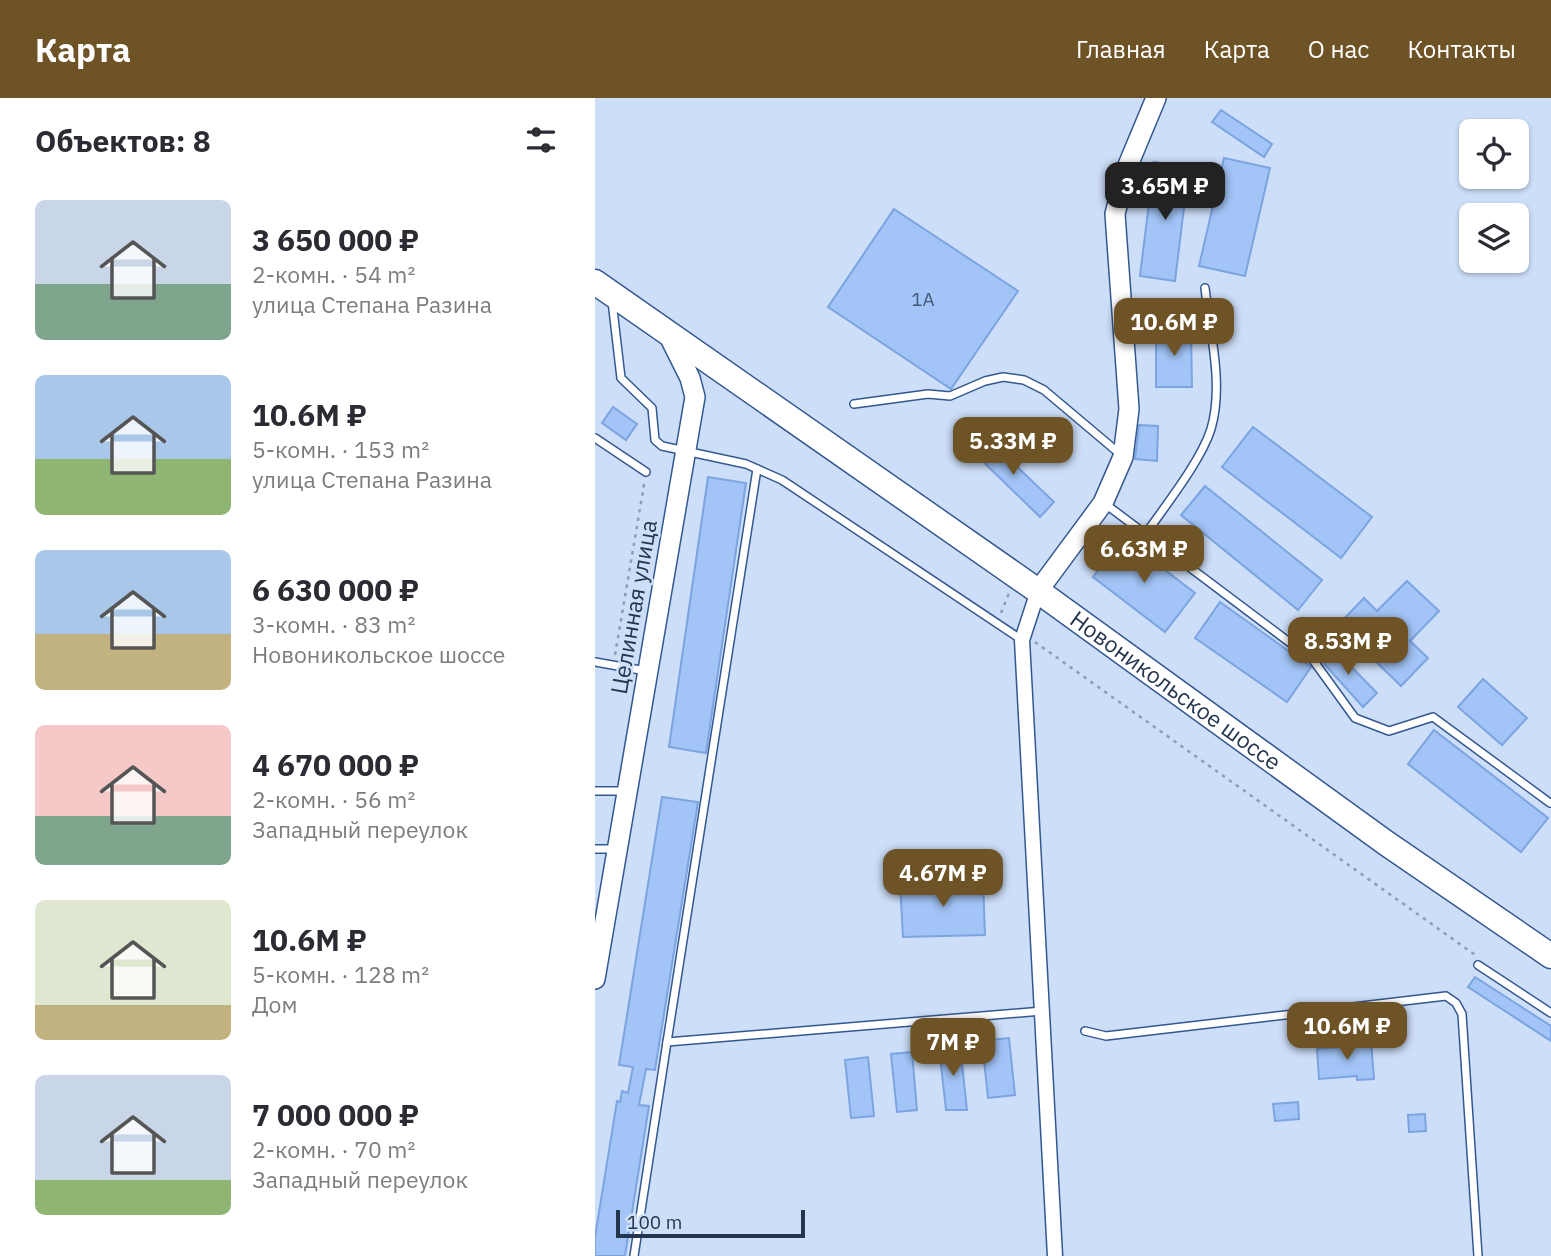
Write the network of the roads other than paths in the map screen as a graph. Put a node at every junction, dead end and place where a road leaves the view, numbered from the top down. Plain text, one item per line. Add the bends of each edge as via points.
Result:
1 (1156, 98) edge
2 (603, 288) edge
3 (1205, 288) dead end
4 (666, 331) junction
5 (853, 404) dead end
6 (595, 438) edge
7 (685, 452) junction
8 (1123, 457) junction
9 (758, 469) junction
10 (646, 472) road end
11 (1103, 503) junction
12 (1145, 535) junction
13 (1038, 591) junction
14 (1023, 637) junction
15 (595, 662) edge
16 (647, 672) junction
17 (628, 791) junction
18 (595, 792) edge
19 (1550, 803) edge
20 (595, 849) edge
21 (618, 849) junction
22 (1551, 956) edge
23 (1481, 963) road end
24 (596, 970) edge
25 (1042, 1011) junction
26 (1551, 1013) edge
27 (1085, 1031) dead end
28 (667, 1042) junction
29 (634, 1256) edge
30 (1055, 1256) edge
31 (1478, 1256) edge

1 - 8 main road via 1126,170 1115,214 1129,409
2 - 4 highway, Новоникольское шоссе
2 - 7 lane via 621,378 652,408 655,440
3 - 12 lane via 1216,387 1211,430
4 - 7 main road, Целинная улица via 695,397
4 - 13 highway, Новоникольское шоссе
5 - 8 lane via 928,394 950,396 1003,377 1024,380 1044,390
6 - 10 lane
7 - 9 lane
7 - 16 main road, Целинная улица
8 - 11 main road
9 - 14 lane via 782,480
9 - 28 lane
11 - 12 lane
11 - 13 main road
12 - 19 lane via 1313,660 1355,718 1389,731 1433,717
13 - 14 street
13 - 22 highway, Новоникольское шоссе
14 - 25 street
15 - 16 lane
16 - 17 main road, Целинная улица
17 - 18 lane
17 - 21 main road, Целинная улица
20 - 21 lane
21 - 24 main road, Целинная улица
23 - 26 lane
25 - 28 lane
25 - 30 street
27 - 31 lane via 1106,1036 1446,996 1462,1014
28 - 29 lane

